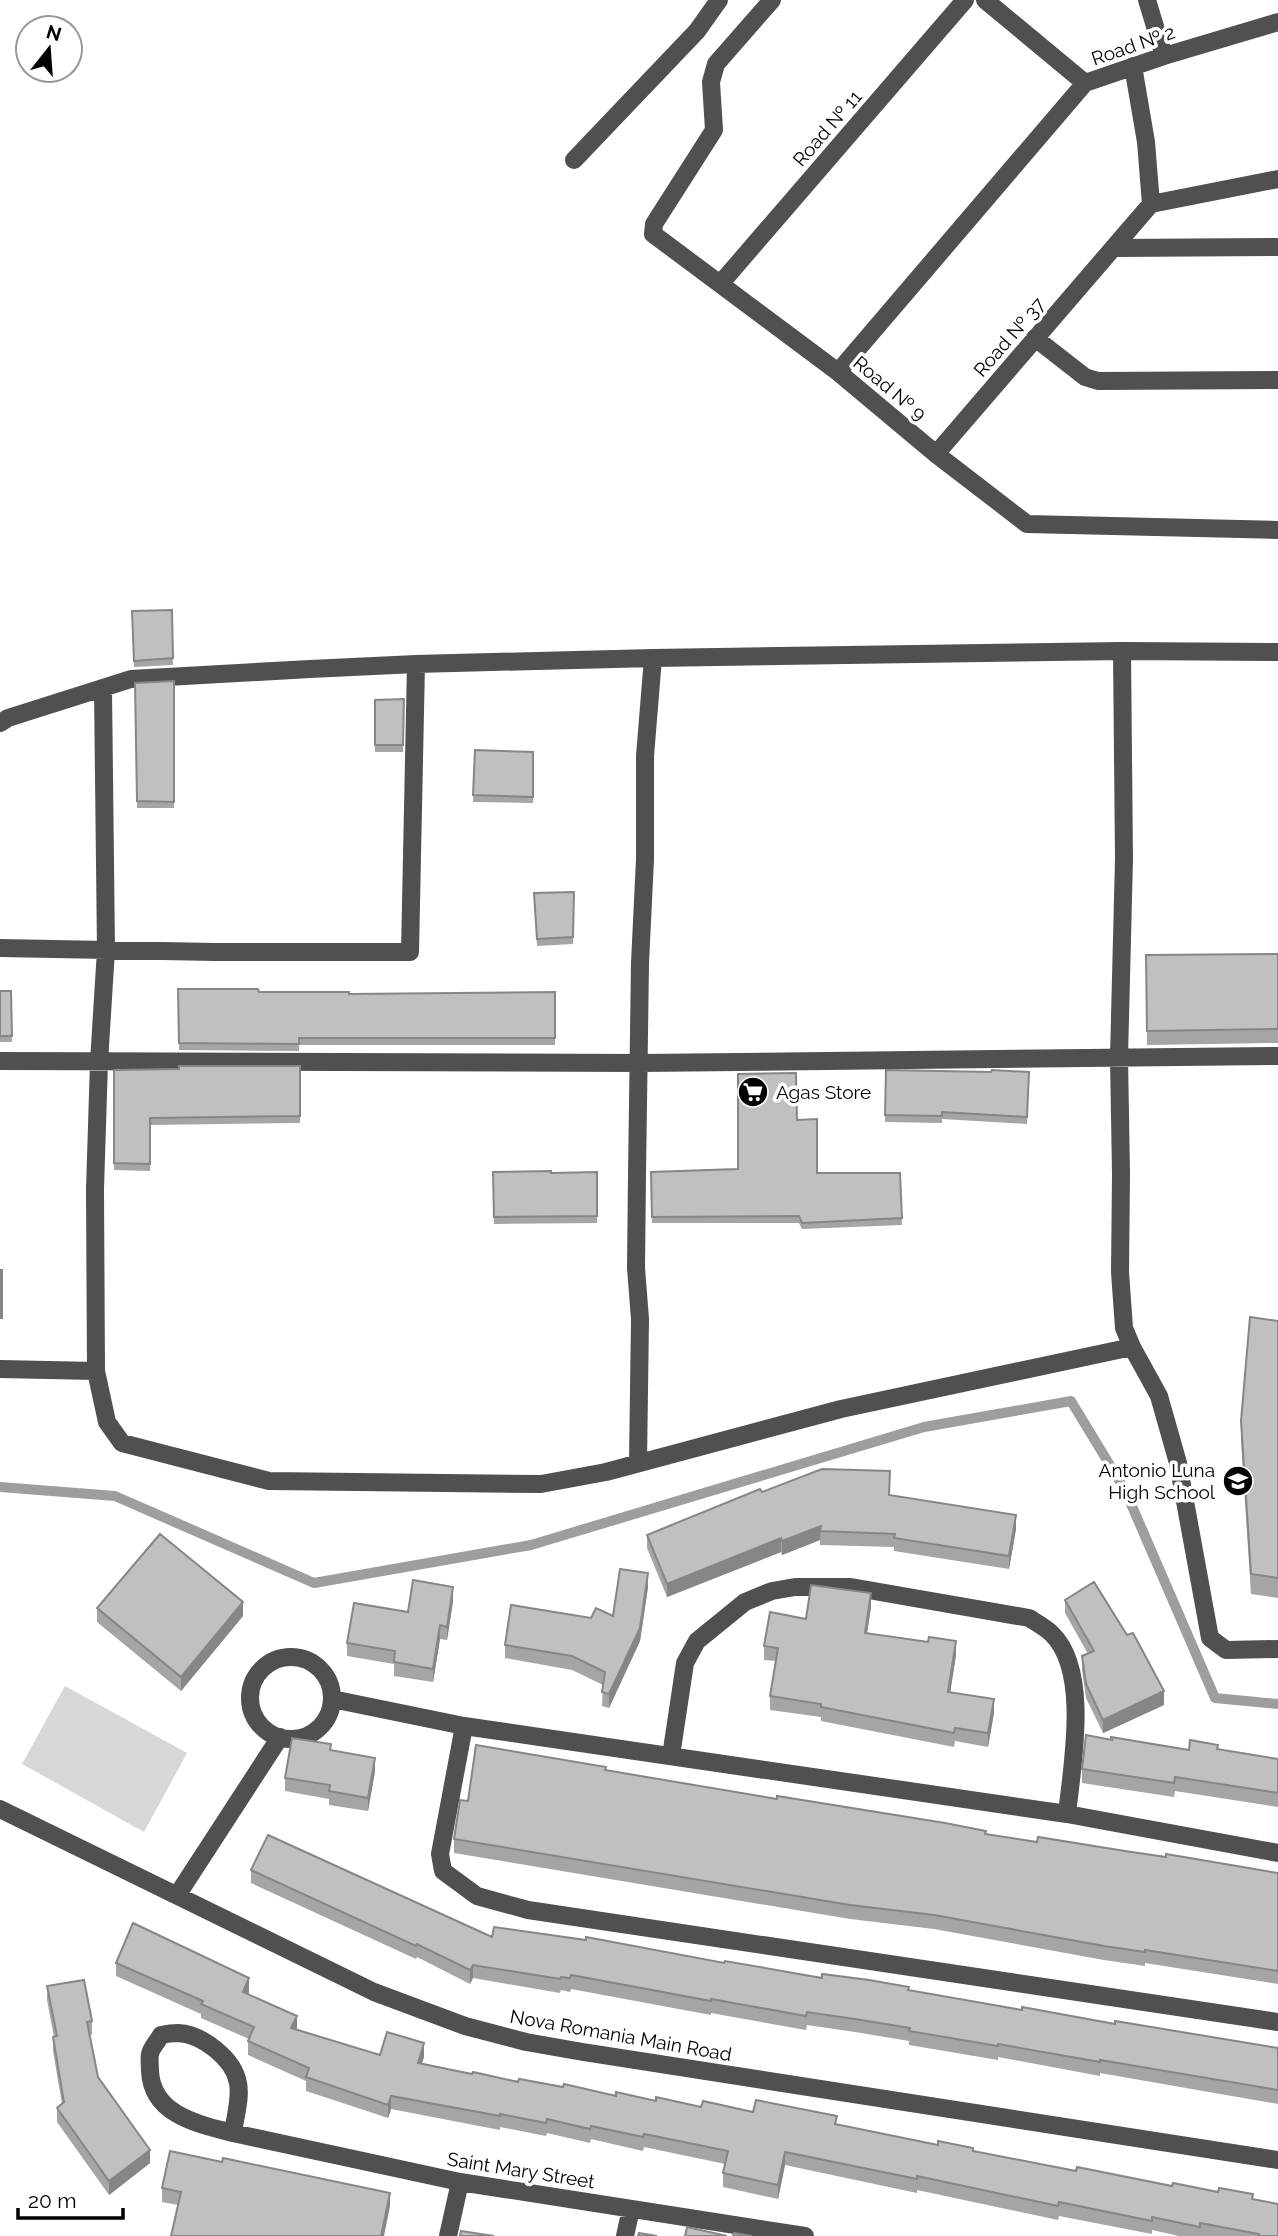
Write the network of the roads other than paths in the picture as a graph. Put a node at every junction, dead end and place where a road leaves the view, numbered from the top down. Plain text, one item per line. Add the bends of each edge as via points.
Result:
1 (719, 0) edge
2 (772, 0) edge
3 (965, 0) edge
4 (985, 0) edge
5 (1147, 0) edge
6 (1278, 22) edge
7 (1164, 56) junction
8 (1133, 66) junction
9 (1085, 83) junction
10 (574, 160) dead end
11 (1278, 179) edge
12 (1151, 204) junction
13 (1278, 247) edge
14 (1114, 248) junction
15 (721, 283) junction
16 (1035, 338) junction
17 (838, 372) junction
18 (1278, 380) edge
19 (936, 454) junction
20 (1278, 530) edge
21 (1122, 652) junction
22 (1278, 652) edge
23 (653, 657) junction
24 (416, 664) junction
25 (103, 689) junction
26 (0, 723) edge
27 (0, 948) edge
28 (106, 950) junction
29 (1119, 1056) junction
30 (1278, 1056) edge
31 (0, 1061) edge
32 (99, 1062) junction
33 (640, 1063) junction
34 (1132, 1347) junction
35 (0, 1369) edge
36 (96, 1371) junction
37 (638, 1462) junction
38 (1278, 1649) edge
39 (332, 1699) junction
40 (464, 1726) junction
41 (280, 1737) junction
42 (671, 1756) junction
43 (0, 1809) edge
44 (1067, 1814) junction
45 (1278, 1853) edge
46 (178, 1894) junction
47 (1278, 2022) edge
48 (233, 2133) junction
49 (1278, 2160) edge
50 (460, 2182) junction
51 (631, 2209) junction
52 (448, 2236) edge
53 (625, 2236) edge
54 (805, 2236) edge

1 - 10 street via 697,30
2 - 15 street, Road № 9 via 716,64 711,82 714,130 653,229 653,234
3 - 15 street, Road № 11
4 - 9 street, Road № 2
5 - 7 street
6 - 7 street, Road № 2
7 - 8 street, Road № 2
8 - 9 street, Road № 2
8 - 12 street
9 - 17 street
11 - 12 street
12 - 14 street, Road № 37
13 - 14 street
14 - 16 street, Road № 37
15 - 17 street, Road № 9
16 - 18 street via 1098,381
16 - 19 street, Road № 37
17 - 19 street, Road № 9
19 - 20 street, Road № 9 via 1032,525
21 - 22 street
21 - 23 street
21 - 29 street via 1124,859
23 - 24 street
23 - 33 street via 645,756
24 - 25 street via 131,679
24 - 28 street via 410,951
25 - 26 street
25 - 28 street
27 - 28 street
28 - 32 street
29 - 30 street
29 - 33 street
29 - 34 street via 1121,1310
31 - 32 street
32 - 33 street
32 - 36 street
33 - 37 street
34 - 37 street via 841,1409
34 - 38 street via 1158,1396 1178,1463 1210,1638 1226,1650
35 - 36 street
36 - 37 street via 107,1422 122,1443 269,1481 541,1484
39 - 40 street
39 - 41 street via 322,1725 295,1739
39 - 41 street via 323,1672 311,1662 297,1657 270,1663 253,1683 252,1711 267,1732
40 - 42 street
40 - 47 street via 440,1854 443,1871 477,1896 528,1910
41 - 46 street
42 - 44 street
42 - 44 street via 685,1663 697,1641 746,1602 772,1591 851,1587 1030,1618 1052,1634 1065,1654 1077,1714
43 - 46 street, Nova Romania Main Road
44 - 45 street
46 - 49 street, Nova Romania Main Road via 374,1992 526,2042
48 - 48 street, Saint Mary Street via 238,2083 229,2061 210,2045 180,2033 161,2035 150,2054 150,2079 160,2101 176,2115
48 - 50 street, Saint Mary Street
50 - 51 street, Saint Mary Street
50 - 52 street
51 - 53 street
51 - 54 street, Saint Mary Street

